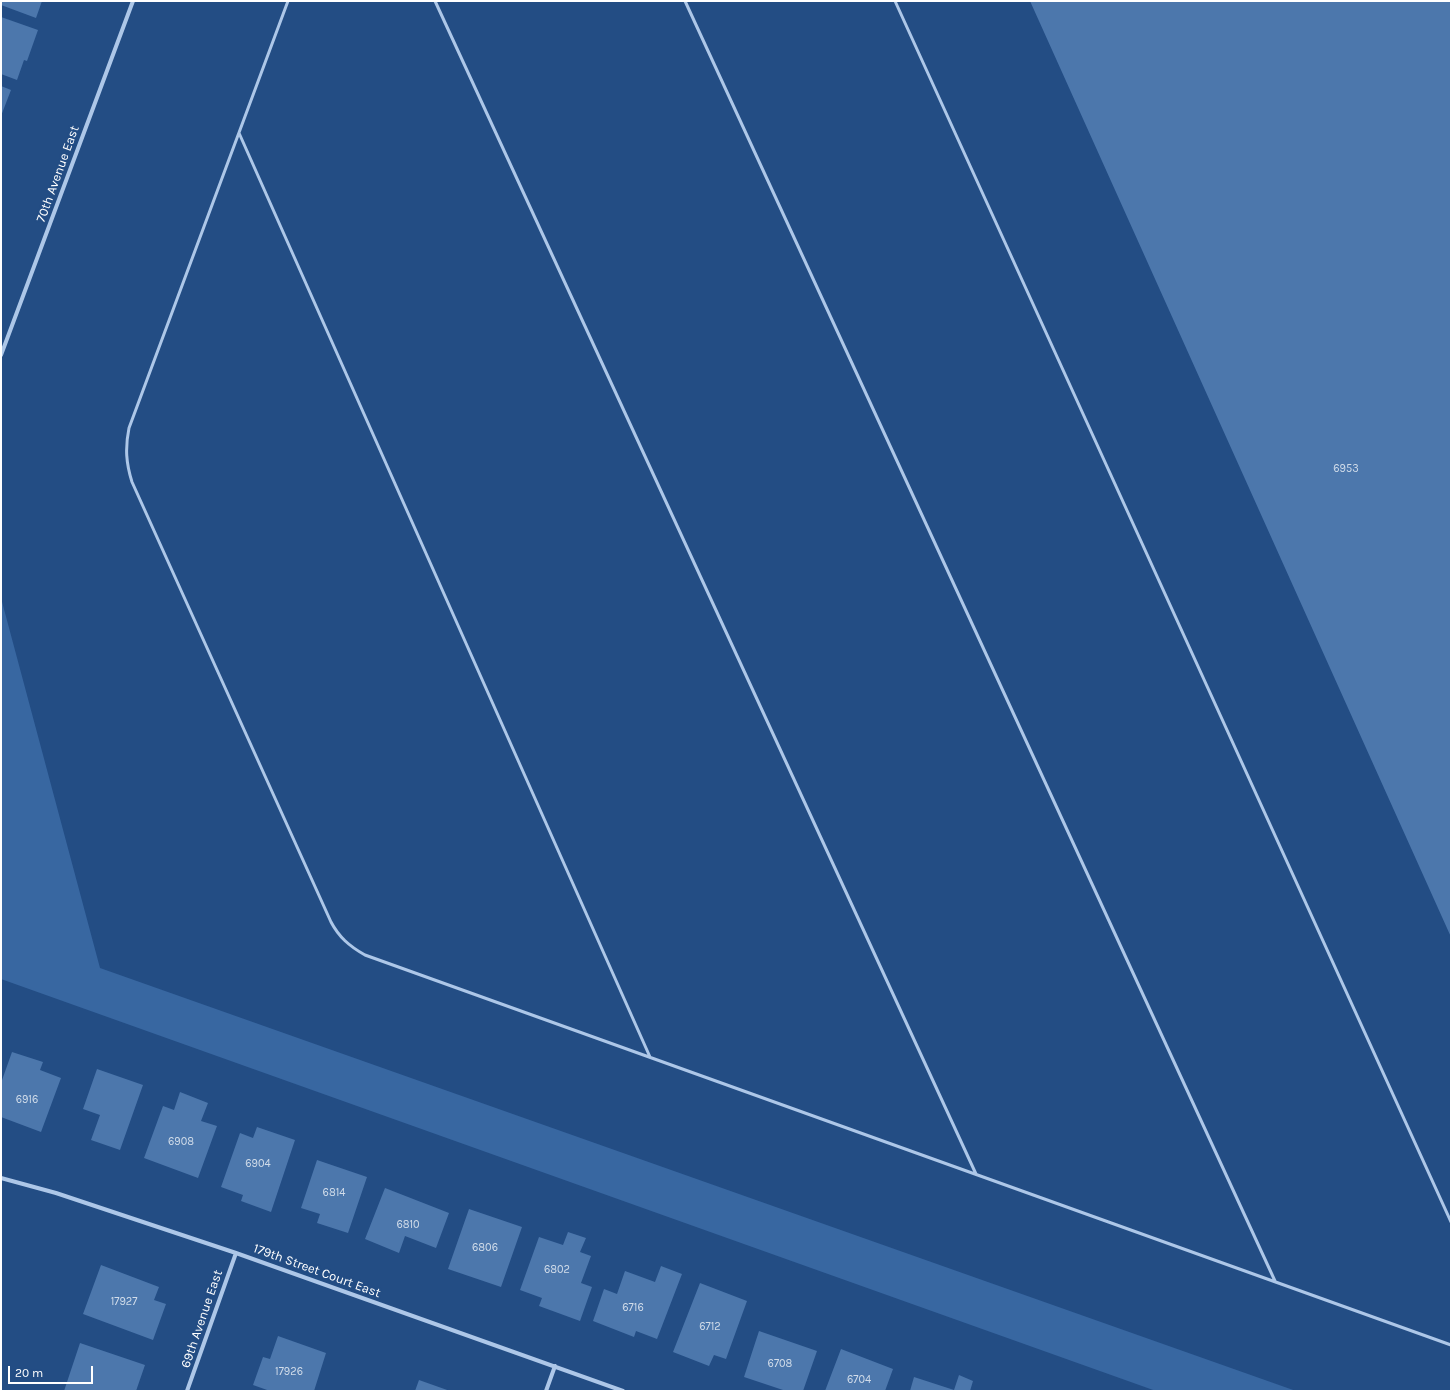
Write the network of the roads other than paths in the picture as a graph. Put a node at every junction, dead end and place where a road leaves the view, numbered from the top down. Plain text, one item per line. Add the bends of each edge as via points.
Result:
1 (133, 1) edge
2 (288, 1) edge
3 (435, 1) edge
4 (685, 1) edge
5 (895, 1) edge
6 (239, 133) junction
7 (1, 354) edge
8 (650, 1057) junction
9 (976, 1174) junction
10 (1, 1178) edge
11 (1451, 1222) edge
12 (236, 1253) junction
13 (1275, 1281) junction
14 (1451, 1345) edge
15 (555, 1366) junction
16 (187, 1391) edge
17 (546, 1391) edge
18 (623, 1391) edge

1 - 7 street, 70th Avenue East
2 - 6 lane
3 - 9 lane
4 - 13 lane
5 - 11 lane
6 - 8 lane
6 - 8 lane via 129,428 126,458 132,482 331,922 344,942 365,955
8 - 9 lane
9 - 13 lane
10 - 12 street, 179th Street Court East via 64,1195
12 - 15 street, 179th Street Court East
12 - 16 street, 69th Avenue East
13 - 14 lane
15 - 17 street
15 - 18 street, 179th Street Court East

